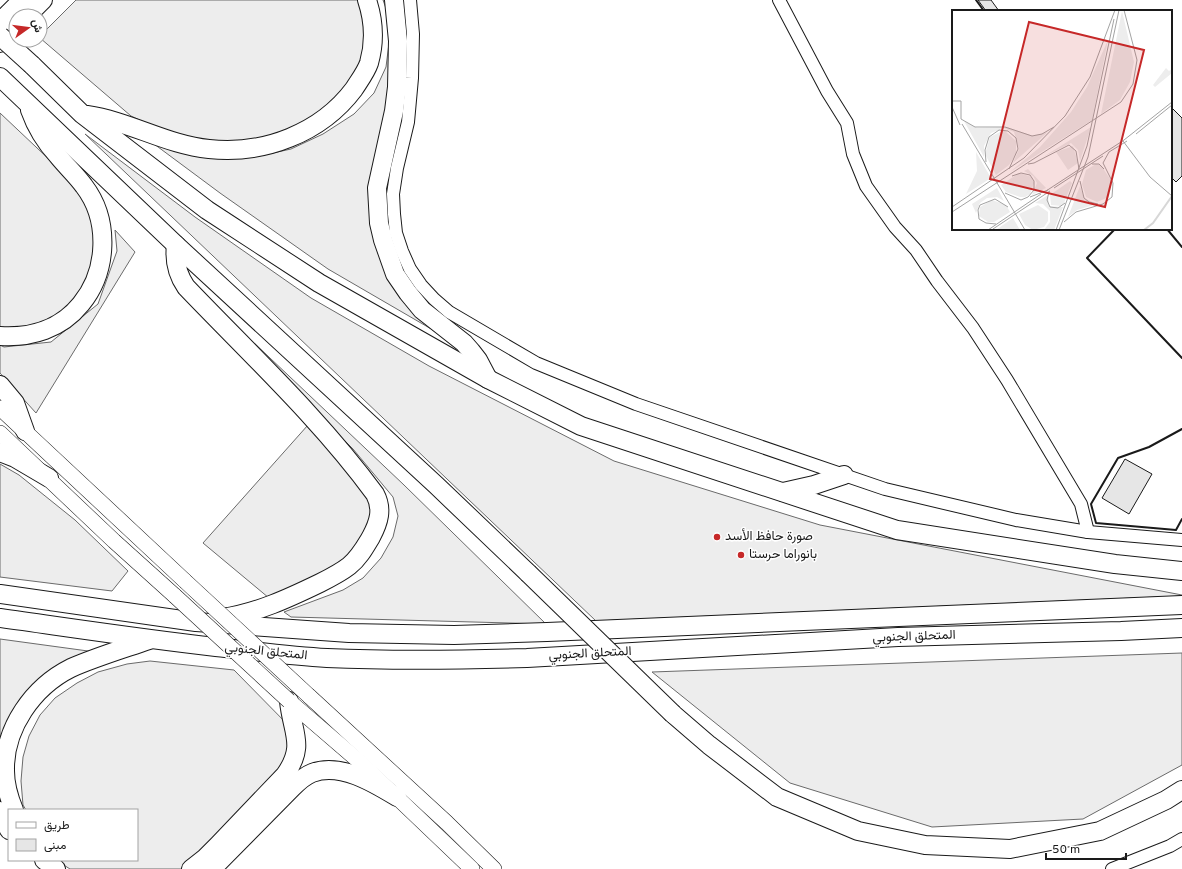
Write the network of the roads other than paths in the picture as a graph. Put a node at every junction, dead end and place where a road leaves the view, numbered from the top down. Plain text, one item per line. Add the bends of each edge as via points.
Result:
1 (22, 0) edge
2 (43, 0) edge
3 (367, 0) edge
4 (394, 0) edge
5 (410, 0) edge
6 (779, 0) edge
7 (35, 8) edge
8 (0, 22) edge
9 (8, 35) edge
10 (0, 36) edge
11 (0, 43) edge
12 (0, 77) edge
13 (27, 102) junction
14 (82, 114) junction
15 (176, 245) junction
16 (0, 336) edge
17 (488, 379) junction
18 (0, 385) edge
19 (0, 408) edge
20 (25, 431) junction
21 (0, 433) edge
22 (4, 447) edge
23 (844, 475) junction
24 (49, 478) joint
25 (783, 492) junction
26 (1088, 532) junction
27 (1182, 540) edge
28 (1182, 571) edge
29 (0, 594) edge
30 (1182, 605) edge
31 (0, 618) edge
32 (196, 622) junction
33 (1182, 628) edge
34 (151, 640) junction
35 (289, 701) junction
36 (366, 758) junction
37 (1182, 790) edge
38 (397, 797) junction
39 (14, 809) edge
40 (0, 811) edge
41 (8, 828) edge
42 (1182, 839) edge
43 (32, 861) edge
44 (45, 861) edge
45 (40, 869) edge
46 (56, 869) edge
47 (191, 869) edge
48 (212, 869) edge
49 (472, 869) edge
50 (494, 869) edge
51 (1112, 869) edge

1 - 8 highway
2 - 7 highway
3 - 14 highway via 373,30 369,64 347,98 333,112 299,134 252,148 210,149 192,147 106,118
4 - 17 highway via 398,41 397,88 377,188 379,223 383,240 395,274 408,293 422,310 464,343
5 - 23 street via 413,34 412,78 408,122 394,188 394,214 396,233 402,251 421,285 449,312 536,363 636,404
6 - 26 street via 847,123 853,154 866,186 973,328 1081,504
9 - 11 highway
10 - 14 highway, bridge
12 - 13 highway
13 - 15 highway
13 - 16 highway via 42,136 93,200 101,229 102,258 96,280 88,295 64,320 49,329 32,334
14 - 17 highway via 207,210 312,279
15 - 32 highway via 175,260 186,287 330,439 375,494 380,511 378,523 363,550 341,572 265,607 241,615
15 - 37 highway, bridge via 436,485 674,714 709,745 778,797 858,831 924,845 1010,849 1100,831
17 - 25 highway via 581,426
18 - 20 highway via 15,403
19 - 20 main road
20 - 36 main road, bridge via 309,696
21 - 22 main road
22 - 24 highway via 15,458
23 - 25 highway
23 - 26 street via 885,489 1016,520
24 - 35 main road, bridge
25 - 28 highway via 897,530 1115,564
26 - 27 street
29 - 32 highway, المتحلق الجنوبي
30 - 32 highway, المتحلق الجنوبي via 454,635 349,633
31 - 34 highway, المتحلق الجنوبي
33 - 34 highway, المتحلق الجنوبي via 1121,632 898,637 474,660 327,658
34 - 39 highway via 71,668 42,688 30,701 18,721 8,748 5,771 8,796
35 - 36 main road
35 - 47 highway via 297,738 297,748 290,767 218,845
36 - 38 main road
36 - 50 main road via 447,823
38 - 48 highway via 368,781 337,770 313,773 292,788
38 - 49 main road
40 - 41 highway
42 - 51 street
43 - 45 highway
44 - 46 highway

